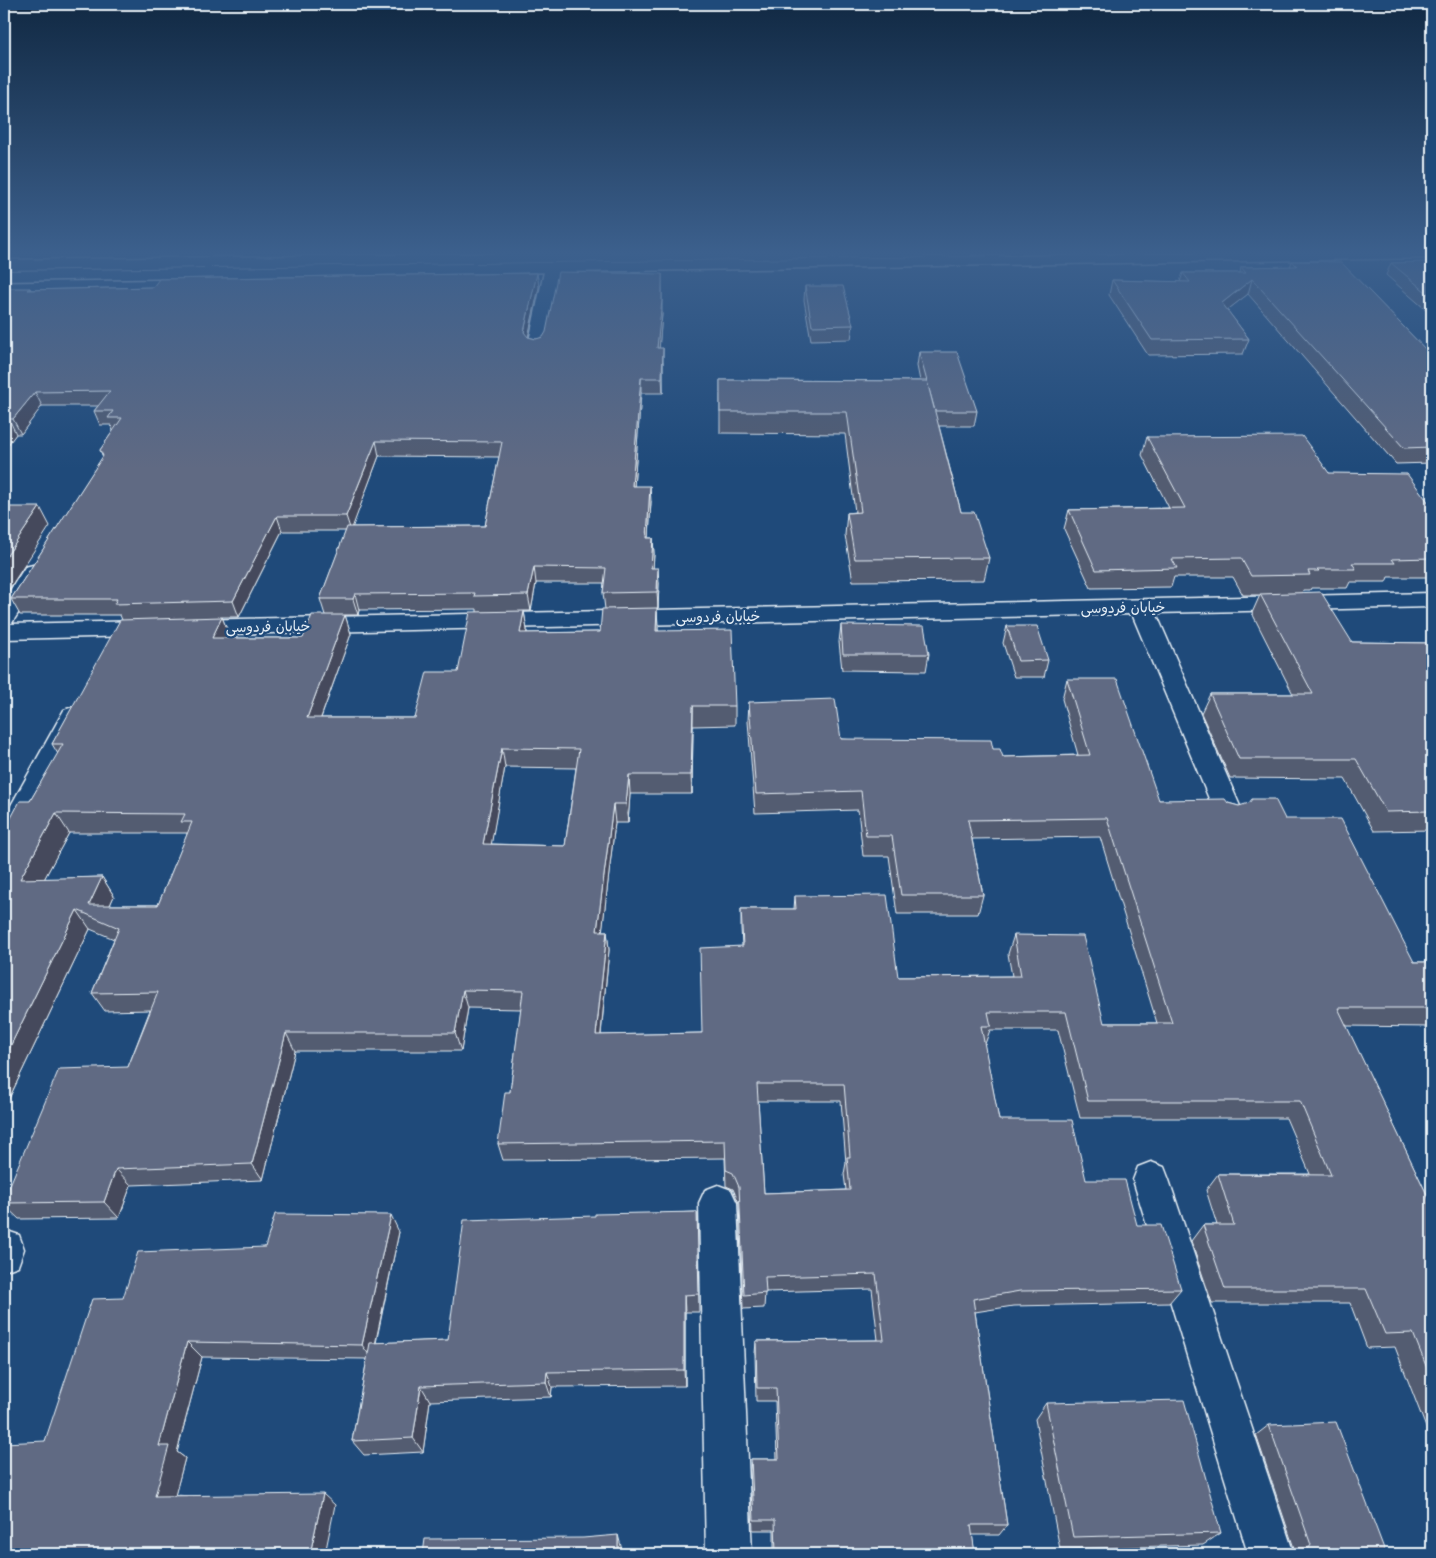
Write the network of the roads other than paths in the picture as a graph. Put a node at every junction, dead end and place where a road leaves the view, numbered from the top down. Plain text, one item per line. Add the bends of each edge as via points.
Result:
1 (542, 324) edge
2 (537, 346) edge
3 (46, 552) edge
4 (1428, 605) edge
5 (1141, 607) junction
6 (4, 618) edge
7 (120, 629) junction
8 (4, 632) edge
9 (106, 655) edge
10 (83, 698) edge
11 (1229, 812) edge
12 (4, 844) edge
13 (1152, 1180) dead end
14 (718, 1203) dead end
15 (729, 1554) edge
16 (1271, 1554) edge

1 - 2 main road
3 - 6 main road
4 - 5 main road, خیابان فردوسی
5 - 7 main road, خیابان فردوسی
5 - 11 main road
7 - 8 main road, خیابان فردوسی
7 - 9 main road
10 - 12 main road
13 - 16 main road
14 - 15 main road

